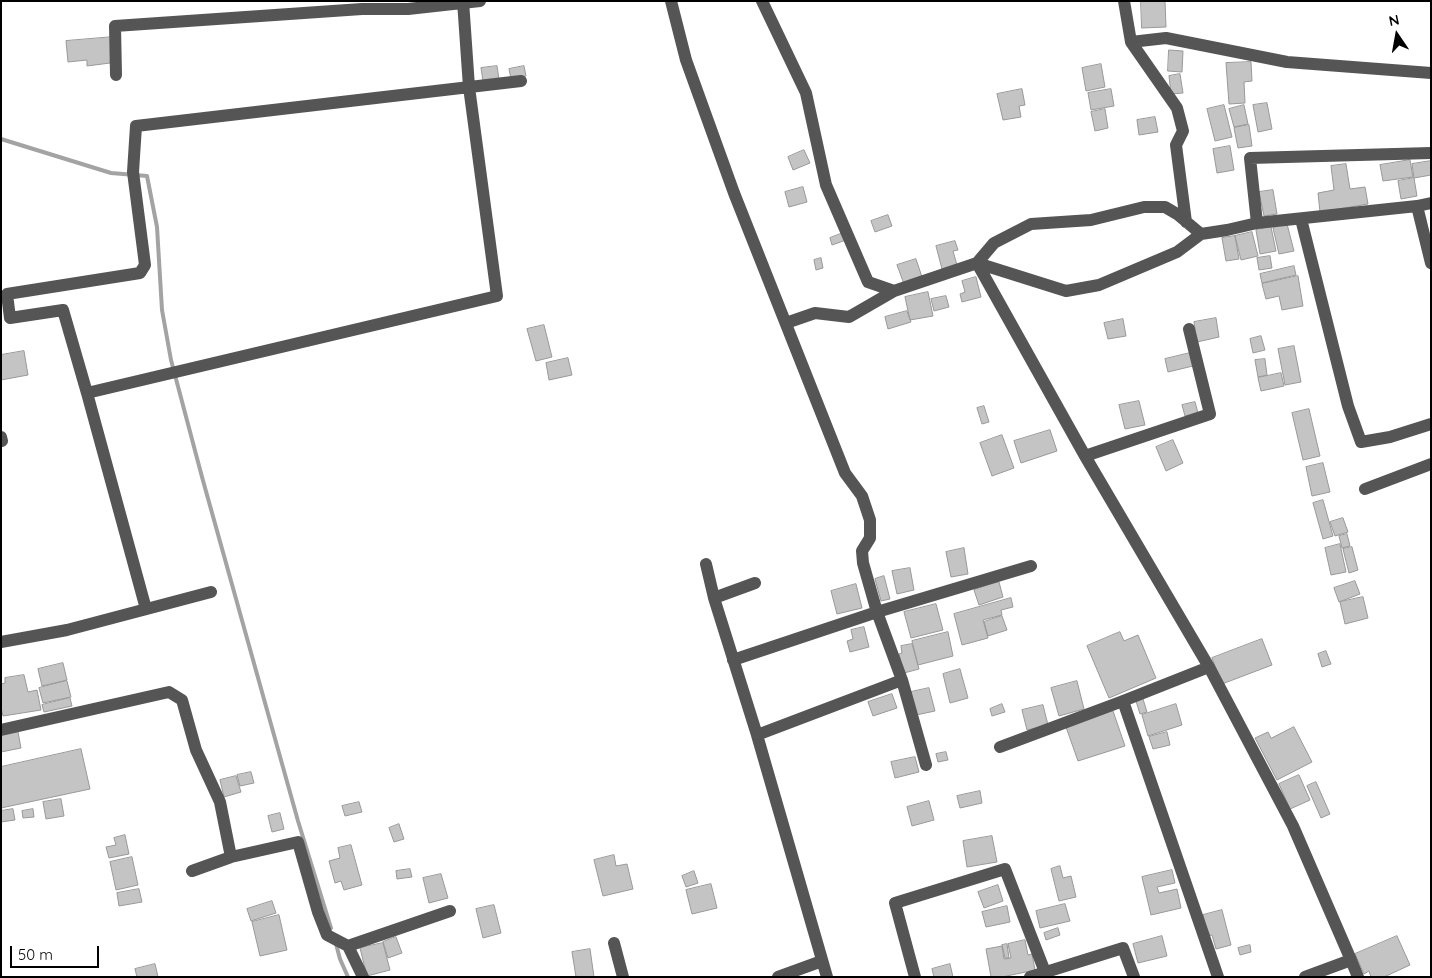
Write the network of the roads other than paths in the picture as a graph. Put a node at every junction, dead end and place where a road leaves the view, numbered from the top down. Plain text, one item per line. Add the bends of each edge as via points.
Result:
1 (480, 1) edge
2 (671, 1) edge
3 (762, 1) edge
4 (1124, 1) edge
5 (463, 2) edge
6 (362, 5) edge
7 (408, 5) edge
8 (1131, 42) junction
9 (1431, 72) edge
10 (116, 75) dead end
11 (521, 81) dead end
12 (469, 87) junction
13 (1431, 152) edge
14 (1431, 203) edge
15 (1417, 206) junction
16 (1301, 219) junction
17 (1186, 222) junction
18 (1257, 223) junction
19 (1201, 234) junction
20 (977, 263) junction
21 (1431, 263) edge
22 (894, 291) junction
23 (786, 323) junction
24 (1189, 329) dead end
25 (87, 393) junction
26 (1431, 424) edge
27 (1, 437) edge
28 (1, 441) edge
29 (1085, 456) junction
30 (1431, 464) edge
31 (1365, 489) dead end
32 (706, 564) dead end
33 (1031, 566) dead end
34 (755, 583) dead end
35 (211, 592) dead end
36 (714, 598) junction
37 (146, 609) junction
38 (877, 612) junction
39 (1, 642) edge
40 (733, 660) junction
41 (1209, 666) junction
42 (902, 680) junction
43 (1123, 701) junction
44 (1, 730) edge
45 (756, 735) junction
46 (1000, 748) dead end
47 (926, 765) dead end
48 (231, 857) junction
49 (192, 871) dead end
50 (450, 911) dead end
51 (344, 944) junction
52 (614, 944) dead end
53 (1351, 960) junction
54 (822, 962) junction
55 (1045, 972) junction
56 (363, 977) edge
57 (623, 977) edge
58 (778, 977) edge
59 (827, 977) edge
60 (915, 977) edge
61 (1030, 977) edge
62 (1134, 977) edge
63 (1218, 977) edge
64 (1304, 977) edge
65 (1358, 977) edge

1 - 5 street
2 - 23 street via 686,60
3 - 22 street via 806,93 826,185 868,282
4 - 8 street
5 - 7 street
5 - 12 street
6 - 7 street
6 - 10 street via 116,26
8 - 9 street via 1166,38 1287,62
8 - 17 street via 1177,108 1182,131 1176,145
11 - 12 street
12 - 25 street via 497,296
12 - 25 street via 136,126 134,176 144,265 140,273 7,294 10,318 62,310
13 - 18 street via 1250,158
14 - 15 street
15 - 16 street
15 - 21 street
16 - 18 street
16 - 26 street via 1348,406 1361,442
17 - 19 street
17 - 20 street via 1164,207 1144,206 1091,220 1031,224 994,243
18 - 19 street
19 - 20 street via 1177,252 1099,285 1066,291
20 - 22 street
20 - 29 street
22 - 23 street via 849,318 815,313
23 - 38 street via 845,473 862,496 870,520 870,538 862,551
24 - 29 street via 1210,414
25 - 37 street
27 - 28 street
29 - 41 street
30 - 31 street
32 - 36 street
33 - 38 street
34 - 36 street
35 - 37 street
36 - 40 street
37 - 39 street via 66,630
38 - 40 street
38 - 42 street
40 - 45 street
41 - 43 street
41 - 53 street via 1293,826
42 - 45 street
42 - 47 street
43 - 46 street
43 - 63 street
44 - 48 street via 169,692 182,700 196,750 220,802
45 - 54 street
48 - 49 street
48 - 51 street via 298,842 328,936
50 - 51 street
51 - 56 street
52 - 57 street
53 - 64 street
53 - 65 street
54 - 58 street
54 - 59 street
55 - 60 street via 1004,869 895,903
55 - 61 street
55 - 62 street via 1123,948

